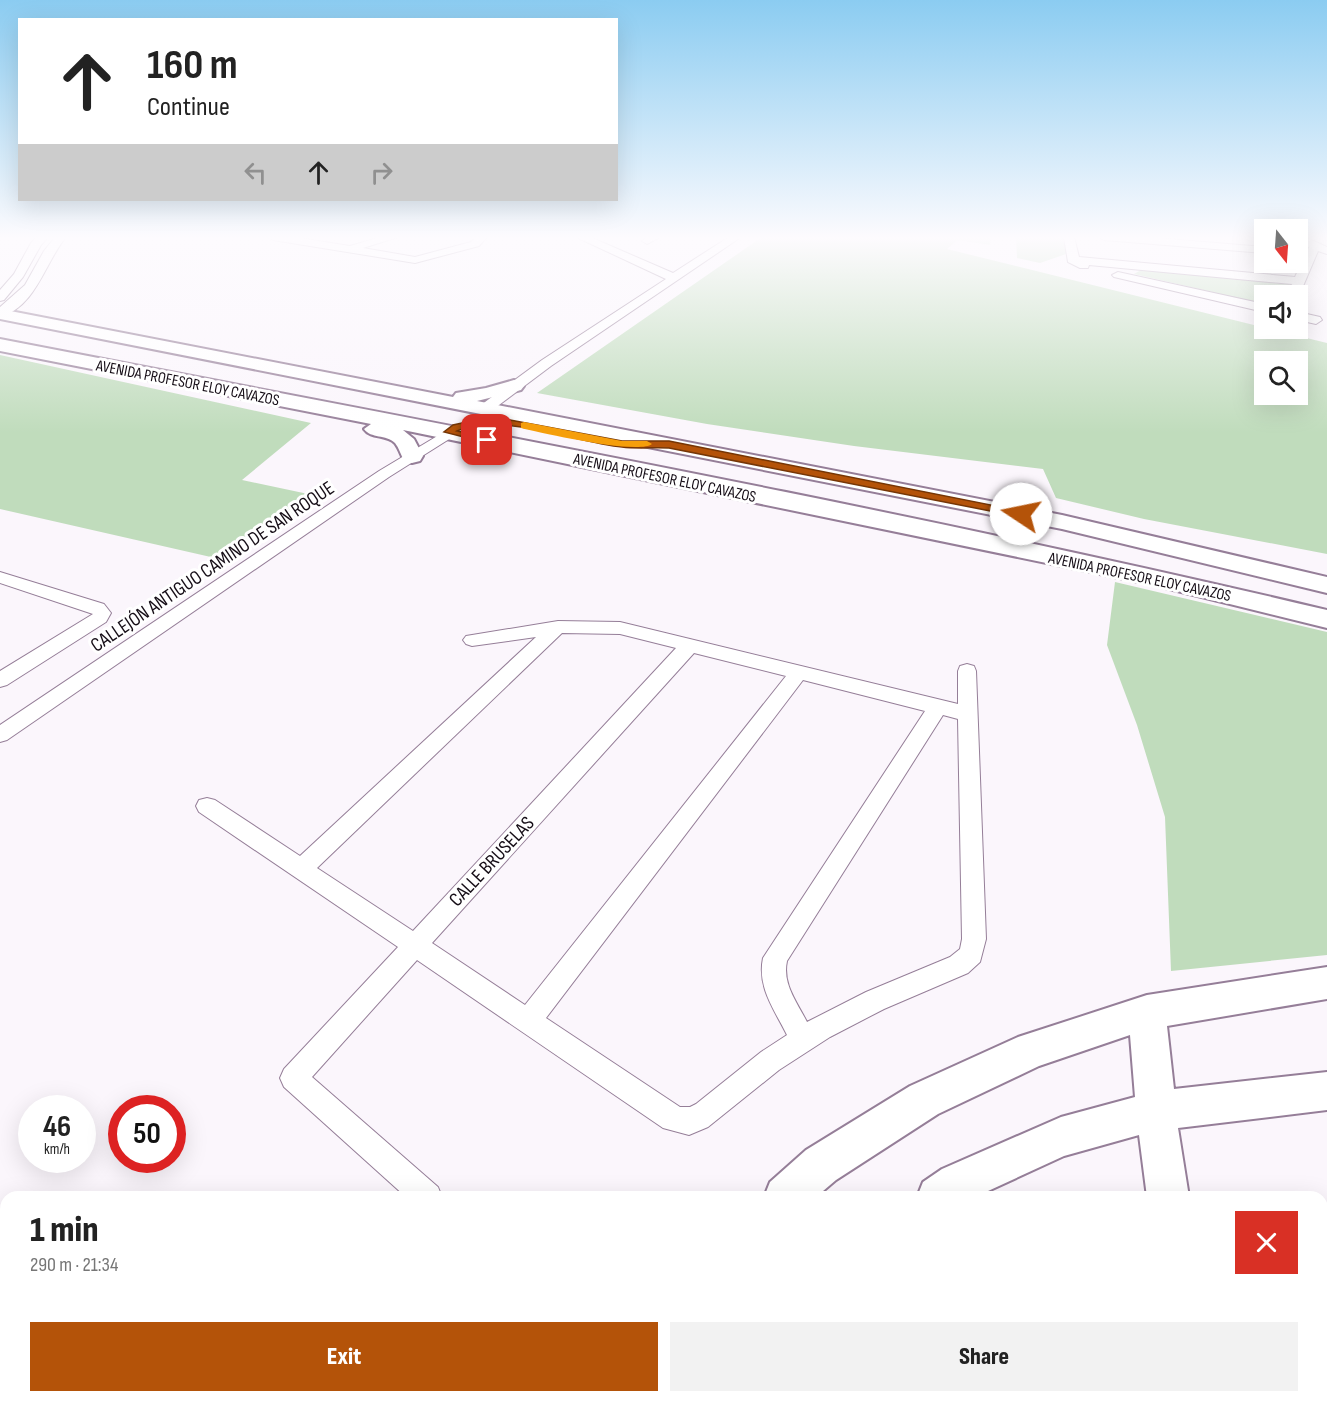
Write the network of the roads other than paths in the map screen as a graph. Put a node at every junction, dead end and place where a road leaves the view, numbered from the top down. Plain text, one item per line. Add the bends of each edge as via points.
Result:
1 (15, 302) edge
2 (638, 302) edge
3 (0, 314) edge
4 (1308, 318) edge
5 (1316, 320) dead end
6 (0, 345) edge
7 (514, 386) junction
8 (433, 398) junction
9 (286, 401) junction
10 (328, 410) junction
11 (486, 415) junction
12 (449, 432) junction
13 (521, 439) junction
14 (669, 444) junction
15 (412, 456) junction
16 (8, 580) edge
17 (1327, 585) edge
18 (0, 593) edge
19 (1327, 619) edge
20 (558, 627) junction
21 (472, 640) dead end
22 (690, 645) junction
23 (799, 672) junction
24 (967, 672) dead end
25 (0, 680) edge
26 (938, 706) junction
27 (968, 714) junction
28 (0, 735) edge
29 (207, 806) dead end
30 (301, 869) junction
31 (415, 945) junction
32 (1327, 983) edge
33 (1147, 1012) junction
34 (528, 1021) junction
35 (802, 1038) junction
36 (1327, 1091) edge
37 (1156, 1111) junction
38 (421, 1191) edge
39 (792, 1191) edge
40 (947, 1191) edge
41 (1167, 1191) edge

1 - 3 street
2 - 7 street
3 - 8 main road, AVENIDA PROFESOR ELOY CAVAZOS
4 - 5 street
6 - 9 main road, AVENIDA PROFESOR ELOY CAVAZOS
7 - 8 main road via 479,395
7 - 11 street
8 - 11 main road, AVENIDA PROFESOR ELOY CAVAZOS
9 - 10 main road, AVENIDA PROFESOR ELOY CAVAZOS
9 - 15 main road via 302,413 396,434 407,442
10 - 11 main road via 358,404 441,420
10 - 12 main road, AVENIDA PROFESOR ELOY CAVAZOS
11 - 12 main road
11 - 13 main road
11 - 14 main road, AVENIDA PROFESOR ELOY CAVAZOS
12 - 13 main road, AVENIDA PROFESOR ELOY CAVAZOS
12 - 15 street, CALLEJÓN ANTIGUO CAMINO DE SAN ROQUE
13 - 14 main road
13 - 19 main road, AVENIDA PROFESOR ELOY CAVAZOS via 1153,577
14 - 17 main road, AVENIDA PROFESOR ELOY CAVAZOS via 1062,522
15 - 28 street, CALLEJÓN ANTIGUO CAMINO DE SAN ROQUE
16 - 18 street
16 - 25 street via 98,608 102,613 100,618
20 - 21 street
20 - 22 street via 620,628
20 - 30 street
22 - 23 street
22 - 31 street, CALLE BRUSELAS
23 - 26 street
23 - 34 street
24 - 27 street
26 - 27 street
26 - 35 street via 775,958 772,974 776,988
27 - 35 street via 974,939 971,954 958,965 850,1012
29 - 30 street
30 - 31 street
31 - 34 street
31 - 38 street, CALLE BRUSELAS via 293,1078
32 - 33 main road
33 - 37 main road
33 - 39 main road via 1031,1050 924,1100 820,1165
34 - 35 street via 673,1118 689,1122 705,1114
36 - 37 main road
37 - 40 main road via 1061,1137
37 - 41 main road

